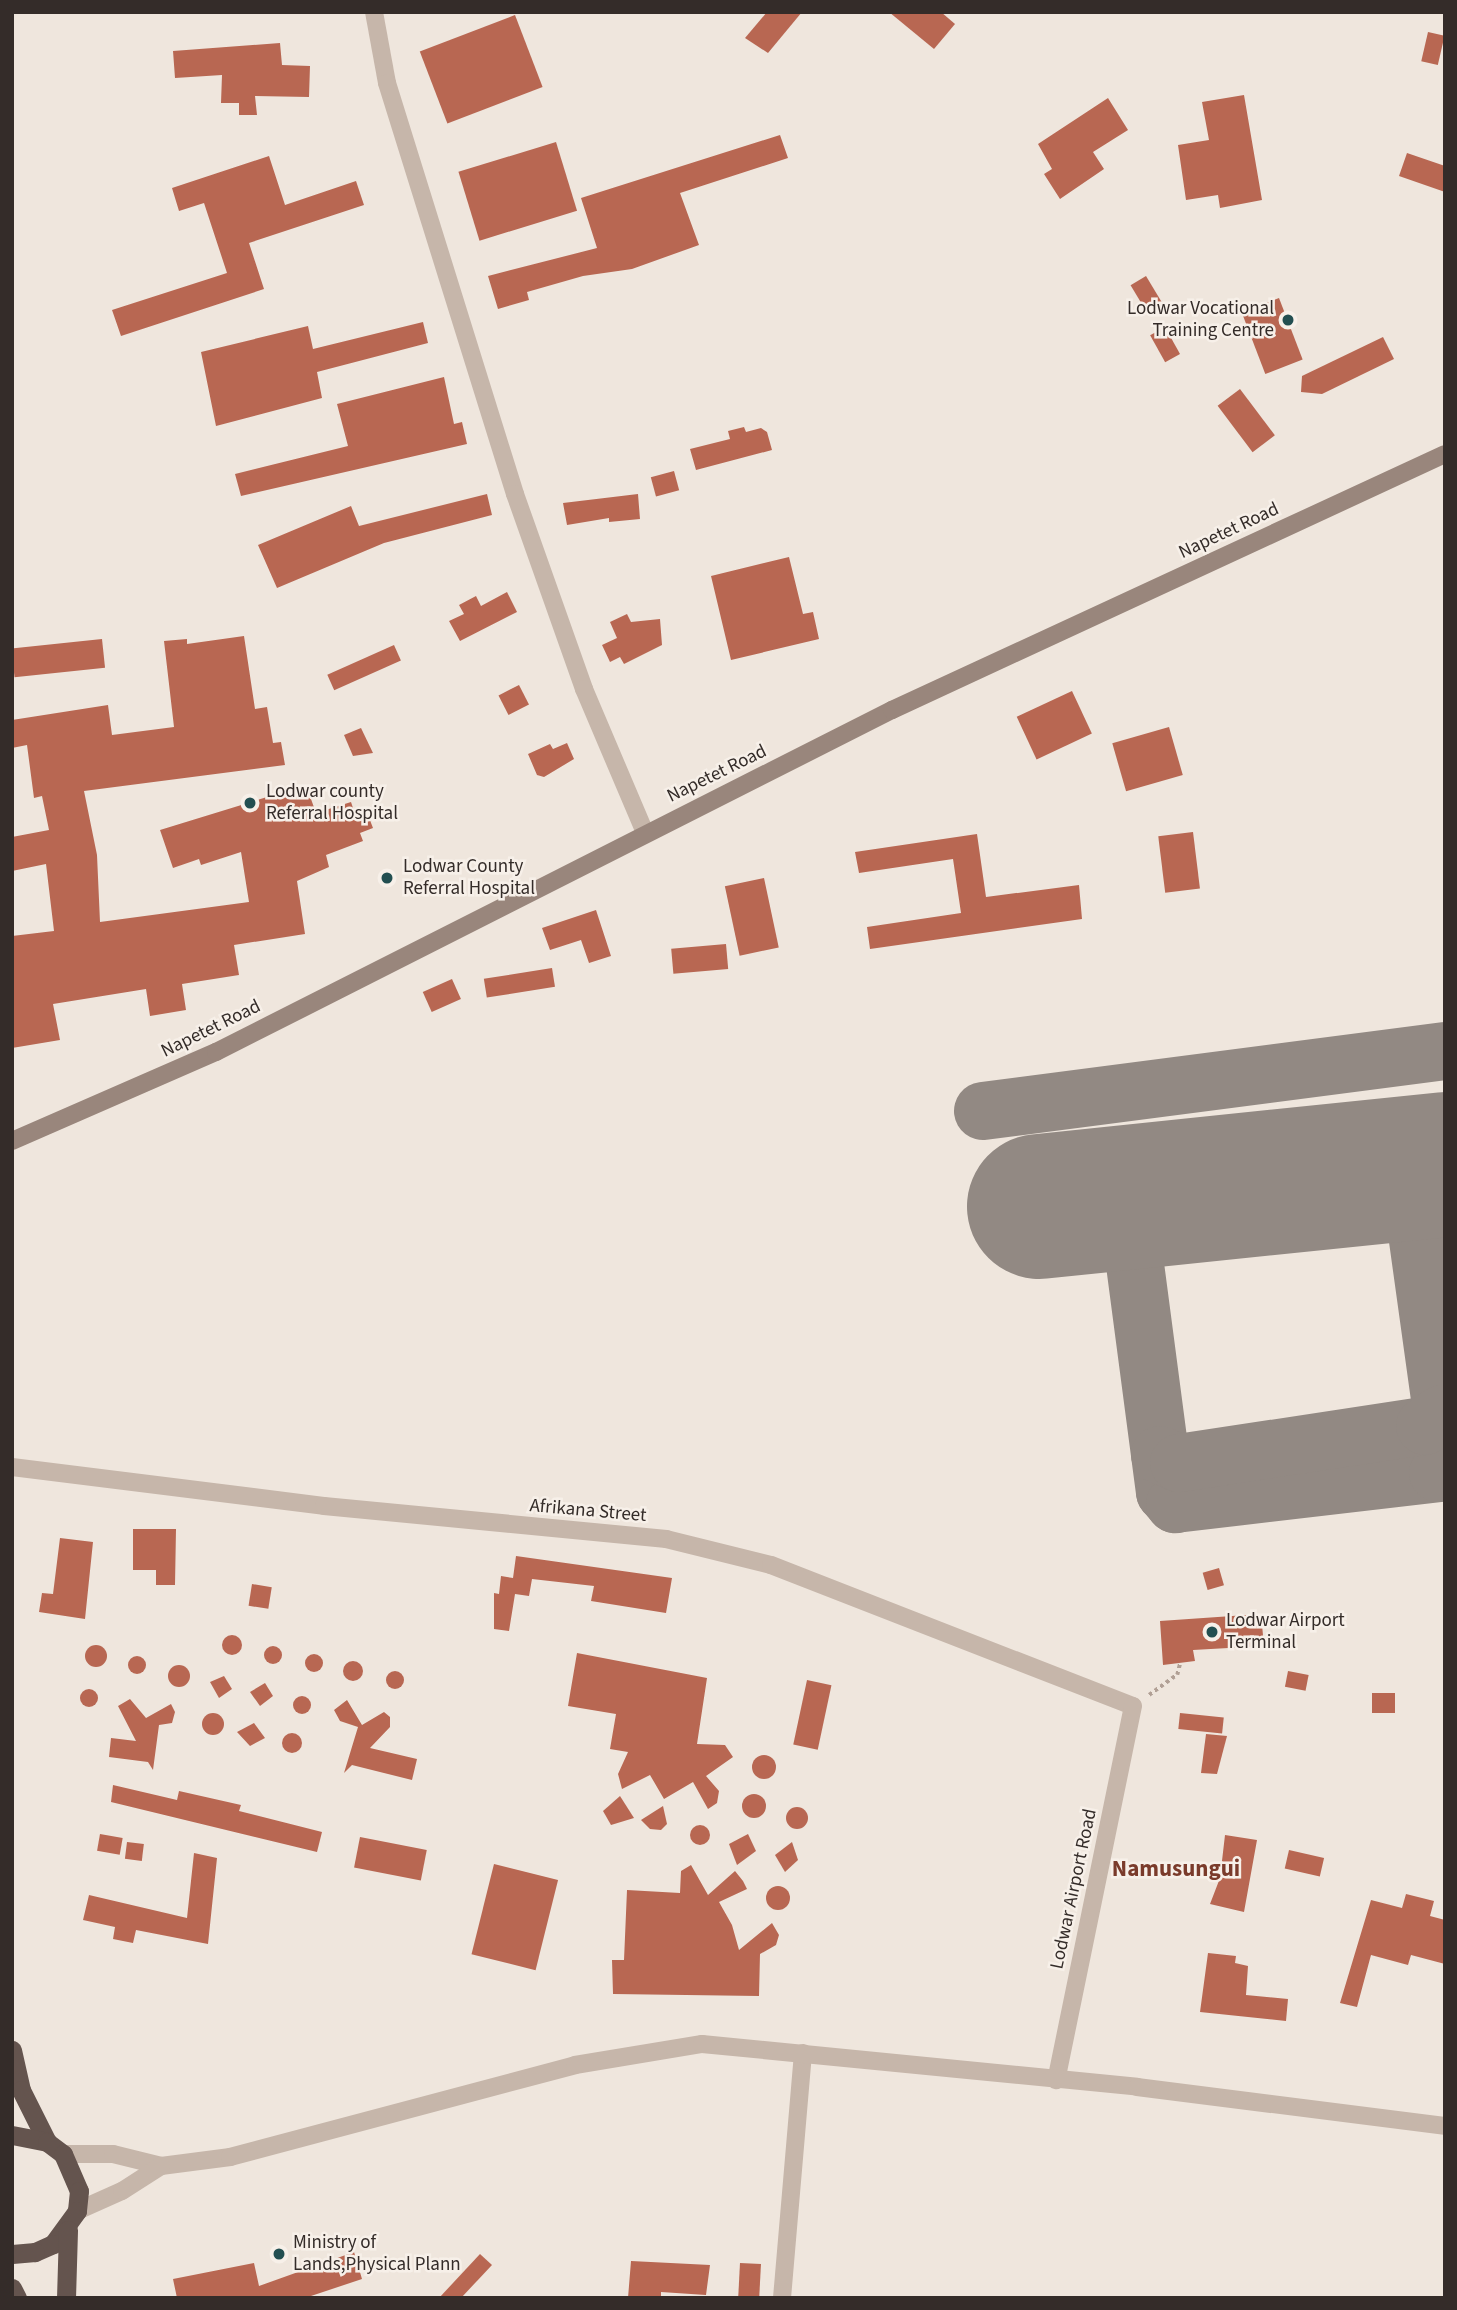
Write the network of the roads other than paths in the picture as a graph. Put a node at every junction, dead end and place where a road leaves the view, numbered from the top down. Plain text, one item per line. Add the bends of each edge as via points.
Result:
1 (374, 12) edge
2 (1445, 454) edge
3 (645, 833) junction
4 (12, 1141) edge
5 (12, 1467) edge
6 (1133, 1706) joint
7 (12, 2050) edge
8 (803, 2053) junction
9 (1056, 2080) junction
10 (1445, 2126) edge
11 (12, 2135) edge
12 (47, 2142) junction
13 (63, 2154) junction
14 (162, 2166) junction
15 (77, 2211) junction
16 (68, 2230) junction
17 (12, 2254) edge
18 (12, 2288) edge
19 (16, 2298) edge
20 (66, 2298) edge
21 (782, 2298) edge

1 - 3 street via 387,83 514,494 584,689
2 - 3 main road, Napetet Road via 892,710
3 - 4 main road, Napetet Road via 216,1052
5 - 6 street, Afrikana Street via 324,1506 678,1542 771,1565
6 - 9 street, Lodwar Airport Road
7 - 12 highway via 21,2090
8 - 9 street
8 - 14 street via 702,2044 646,2051 230,2157
8 - 21 street
9 - 10 street
11 - 12 highway
12 - 13 highway
13 - 14 street via 113,2154
13 - 15 highway via 77,2181
14 - 15 street
15 - 16 highway
16 - 17 highway via 35,2252
16 - 20 highway
18 - 19 highway

